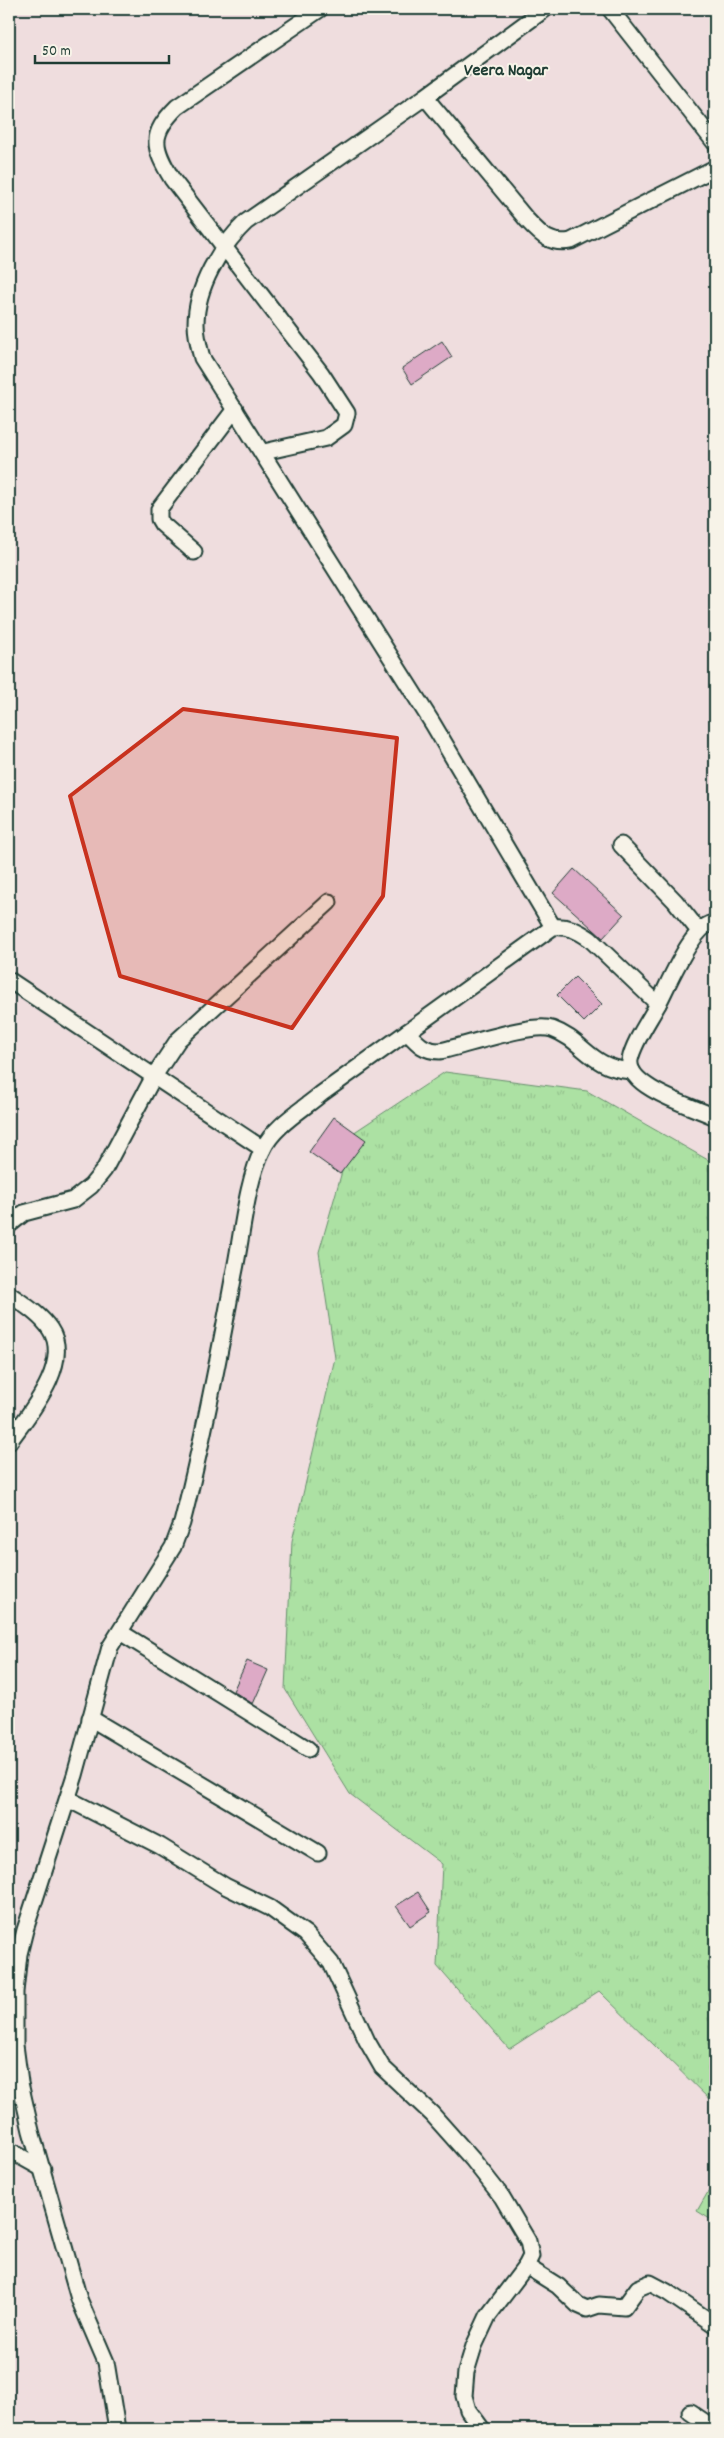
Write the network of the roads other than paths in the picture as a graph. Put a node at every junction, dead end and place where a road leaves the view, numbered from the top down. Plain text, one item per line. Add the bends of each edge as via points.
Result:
1 (320, 9) edge
2 (545, 9) edge
3 (610, 9) edge
4 (425, 97) junction
5 (715, 143) edge
6 (715, 168) edge
7 (224, 246) junction
8 (235, 409) junction
9 (264, 452) junction
10 (194, 552) dead end
11 (621, 845) dead end
12 (329, 902) dead end
13 (715, 923) edge
14 (553, 927) junction
15 (699, 932) junction
16 (9, 980) edge
17 (658, 1004) junction
18 (407, 1032) junction
19 (632, 1071) junction
20 (154, 1076) junction
21 (714, 1113) edge
22 (263, 1149) junction
23 (9, 1225) edge
24 (9, 1294) edge
25 (9, 1442) edge
26 (120, 1632) junction
27 (90, 1718) junction
28 (308, 1749) dead end
29 (68, 1799) junction
30 (318, 1853) dead end
31 (9, 2150) edge
32 (43, 2170) junction
33 (526, 2266) junction
34 (715, 2325) edge
35 (690, 2412) dead end
36 (117, 2429) edge
37 (482, 2429) edge
38 (715, 2429) edge

1 - 7 street via 177,107 159,128 156,138 158,156
2 - 4 street
3 - 5 street
4 - 6 street via 527,220 554,242 576,239
4 - 7 street via 246,222
7 - 8 street via 208,276 197,330 202,358
7 - 9 street via 321,372 347,413 344,425 326,438
8 - 9 street
8 - 10 street via 158,509 162,524
9 - 14 street via 433,724
11 - 15 street via 676,901
12 - 20 street via 178,1040
13 - 15 street
14 - 17 street via 570,928 590,939
14 - 18 street
15 - 17 street
16 - 20 street
17 - 19 street via 632,1054
18 - 19 street via 422,1047 440,1051 532,1028 552,1029 605,1066
18 - 22 street via 307,1105
19 - 21 street via 648,1087
20 - 22 street
20 - 23 street via 104,1170 91,1186 73,1200 24,1213
22 - 26 street via 252,1184 182,1523 173,1547
24 - 25 street via 40,1317 51,1330 56,1346 49,1380
26 - 27 street via 110,1647
26 - 28 street
27 - 29 street
27 - 30 street
29 - 32 street via 25,1930 15,1992 15,2045 20,2083 30,2131
29 - 33 street via 270,1908 319,1946 341,1981 382,2067 432,2114 502,2196 528,2241 531,2256
31 - 32 street
32 - 36 street via 79,2299 106,2362
33 - 34 street via 587,2309 599,2304 624,2307 638,2288 650,2283
33 - 37 street via 488,2316 466,2372 464,2396 468,2410
35 - 38 street

